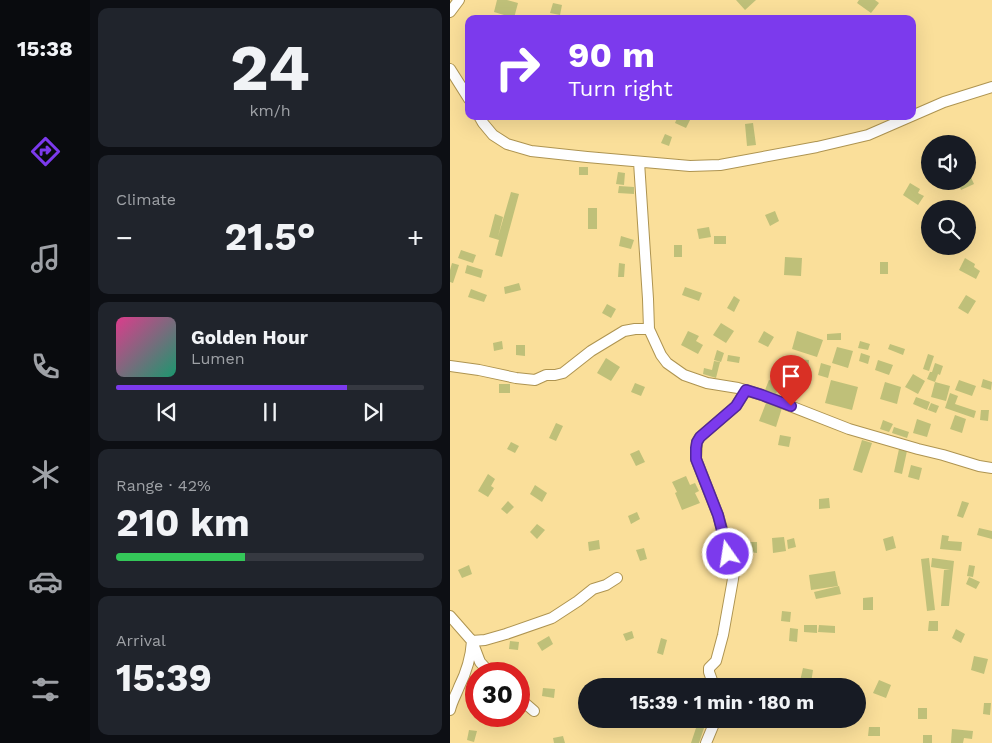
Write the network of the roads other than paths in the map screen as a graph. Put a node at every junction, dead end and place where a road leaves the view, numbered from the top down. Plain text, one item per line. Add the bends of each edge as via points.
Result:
1 (459, 0) edge
2 (450, 12) edge
3 (450, 69) edge
4 (992, 87) edge
5 (465, 93) edge
6 (916, 114) edge
7 (482, 120) edge
8 (903, 120) edge
9 (639, 162) junction
10 (649, 329) junction
11 (450, 366) edge
12 (746, 390) junction
13 (992, 468) edge
14 (617, 578) dead end
15 (450, 616) edge
16 (472, 641) junction
17 (480, 662) edge
18 (711, 678) edge
19 (530, 707) edge
20 (450, 710) edge
21 (534, 710) dead end
22 (712, 728) edge
23 (706, 743) edge

1 - 2 street
3 - 5 street
4 - 6 street
7 - 9 street via 493,135 523,149
8 - 9 street via 868,135 817,148 720,165
9 - 10 street
10 - 11 street via 624,331 562,372 535,380
10 - 12 street via 667,363 684,375
12 - 13 street via 849,429
12 - 18 street via 736,406 700,437 696,448 696,459 718,515 734,572 723,635 716,661 709,668
14 - 16 street via 593,589 552,618 506,634
15 - 16 street
16 - 17 street
16 - 20 street via 466,670
19 - 21 street
22 - 23 street

